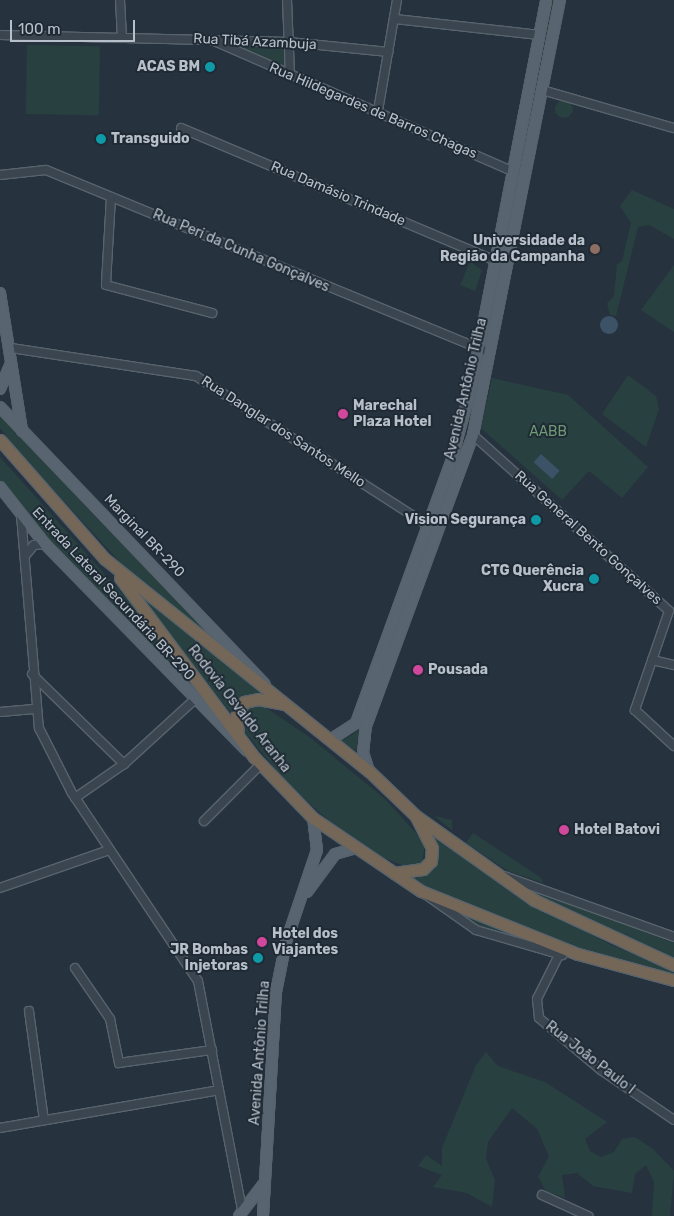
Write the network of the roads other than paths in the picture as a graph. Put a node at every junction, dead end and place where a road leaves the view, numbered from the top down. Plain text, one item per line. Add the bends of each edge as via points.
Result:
1 (120, 0) edge
2 (287, 0) edge
3 (397, 0) edge
4 (546, 0) edge
5 (560, 0) edge
6 (395, 19) junction
7 (0, 35) edge
8 (539, 35) junction
9 (122, 38) junction
10 (208, 38) junction
11 (289, 42) junction
12 (389, 52) junction
13 (290, 76) junction
14 (542, 90) junction
15 (378, 111) junction
16 (181, 128) dead end
17 (674, 128) edge
18 (512, 171) junction
19 (0, 175) edge
20 (111, 197) junction
21 (494, 260) junction
22 (0, 293) edge
23 (212, 313) dead end
24 (478, 350) junction
25 (11, 352) junction
26 (490, 353) junction
27 (0, 389) edge
28 (0, 407) edge
29 (22, 431) junction
30 (473, 435) junction
31 (0, 440) edge
32 (0, 487) edge
33 (21, 515) junction
34 (428, 525) junction
35 (45, 544) junction
36 (24, 558) junction
37 (105, 559) junction
38 (672, 612) edge
39 (652, 660) junction
40 (674, 665) edge
41 (32, 674) junction
42 (266, 687) junction
43 (194, 700) junction
44 (287, 705) junction
45 (34, 709) junction
46 (0, 712) edge
47 (361, 724) junction
48 (238, 736) junction
49 (330, 740) junction
50 (674, 746) edge
51 (257, 760) junction
52 (124, 764) junction
53 (369, 772) junction
54 (75, 798) junction
55 (416, 816) junction
56 (313, 818) junction
57 (204, 821) dead end
58 (356, 848) junction
59 (108, 850) junction
60 (393, 873) junction
61 (501, 876) junction
62 (0, 888) edge
63 (421, 891) junction
64 (300, 901) junction
65 (674, 936) edge
66 (578, 954) junction
67 (559, 955) junction
68 (674, 965) edge
69 (75, 968) dead end
70 (674, 980) edge
71 (30, 1011) dead end
72 (212, 1050) junction
73 (219, 1090) junction
74 (44, 1120) junction
75 (674, 1120) edge
76 (0, 1128) edge
77 (266, 1181) junction
78 (542, 1195) dead end
79 (243, 1210) edge
80 (263, 1215) edge
81 (588, 1216) edge

1 - 9 street
2 - 11 street
3 - 6 street
4 - 8 main road, Avenida Antônio Trilha
5 - 14 main road, Avenida Antônio Trilha
6 - 8 street
6 - 12 street
7 - 9 street, Rua Tibá Azambuja
8 - 18 main road, Avenida Antônio Trilha
9 - 10 street, Rua Tibá Azambuja
10 - 11 street, Rua Tibá Azambuja
10 - 13 street, Rua Hildegardes de Barros Chagas
11 - 12 street, Rua Tibá Azambuja
11 - 13 street
12 - 15 street
13 - 15 street, Rua Hildegardes de Barros Chagas
14 - 17 street
14 - 26 main road, Avenida Antônio Trilha
15 - 18 street, Rua Hildegardes de Barros Chagas
16 - 21 street, Rua Damásio Trindade
18 - 21 main road, Avenida Antônio Trilha
19 - 20 street, Rua Peri da Cunha Gonçalves via 46,170
20 - 23 street via 106,285
20 - 24 street, Rua Peri da Cunha Gonçalves
21 - 24 main road, Avenida Antônio Trilha
22 - 25 main road
24 - 26 street, Rua Peri da Cunha Gonçalves
24 - 34 main road, Avenida Antônio Trilha via 452,459
25 - 27 main road via 8,379
25 - 29 main road
25 - 34 street, Rua Danglar dos Santos Mello via 196,376
26 - 30 main road, Avenida Antônio Trilha
28 - 29 main road, Marginal BR-290
29 - 42 main road, Marginal BR-290
30 - 38 street, Rua General Bento Gonçalves
30 - 47 main road, Avenida Antônio Trilha
31 - 37 highway, Rodovia Osvaldo Aranha
32 - 33 main road, Entrada Lateral Secundária BR-290
33 - 35 main road, Entrada Lateral Secundária BR-290
33 - 36 street
34 - 47 main road, Avenida Antônio Trilha
35 - 36 street via 34,545
35 - 43 main road, Entrada Lateral Secundária BR-290
36 - 41 street
37 - 42 highway, Rodovia Osvaldo Aranha via 199,639
37 - 48 highway, Rodovia Osvaldo Aranha
38 - 39 street, Rua General Bento Gonçalves
39 - 40 street
39 - 50 street, Rua General Bento Gonçalves via 635,710
41 - 45 street
41 - 52 street
42 - 44 highway, Rodovia Osvaldo Aranha
43 - 51 main road, Entrada Lateral Secundária BR-290
43 - 52 street
44 - 48 highway via 258,699 244,702 236,716
44 - 49 highway, Rodovia Osvaldo Aranha
45 - 46 street
45 - 54 street via 47,748
47 - 49 main road
47 - 53 main road, Avenida Antônio Trilha via 363,753
48 - 51 highway, Rodovia Osvaldo Aranha
49 - 53 highway, Rodovia Osvaldo Aranha
51 - 56 highway, Rodovia Osvaldo Aranha
51 - 57 street
52 - 54 street
53 - 55 highway, Rodovia Osvaldo Aranha
54 - 59 street
55 - 60 highway via 432,848 431,860 424,869
55 - 61 highway, Rodovia Osvaldo Aranha
56 - 58 highway, Rodovia Osvaldo Aranha
56 - 64 main road, Avenida Antônio Trilha via 317,850
58 - 60 highway, Rodovia Osvaldo Aranha
58 - 64 main road, Avenida Antônio Trilha via 341,850 329,860
59 - 62 street
59 - 72 street via 198,981
60 - 63 highway, Rodovia Osvaldo Aranha
61 - 65 street
61 - 68 highway, Rodovia Osvaldo Aranha via 568,918
63 - 66 highway, Rodovia Osvaldo Aranha
63 - 67 street via 432,903 476,930
64 - 77 main road, Avenida Antônio Trilha via 276,992
66 - 67 street
66 - 70 highway, Rodovia Osvaldo Aranha
67 - 75 street, Rua João Paulo I via 538,999 538,1018 601,1070
69 - 72 street via 110,1019 116,1058 123,1065
71 - 74 street
72 - 73 street
73 - 74 street
73 - 79 street
74 - 76 street
77 - 79 main road
77 - 80 main road, Avenida Antônio Trilha
78 - 81 street
79 - 80 main road

